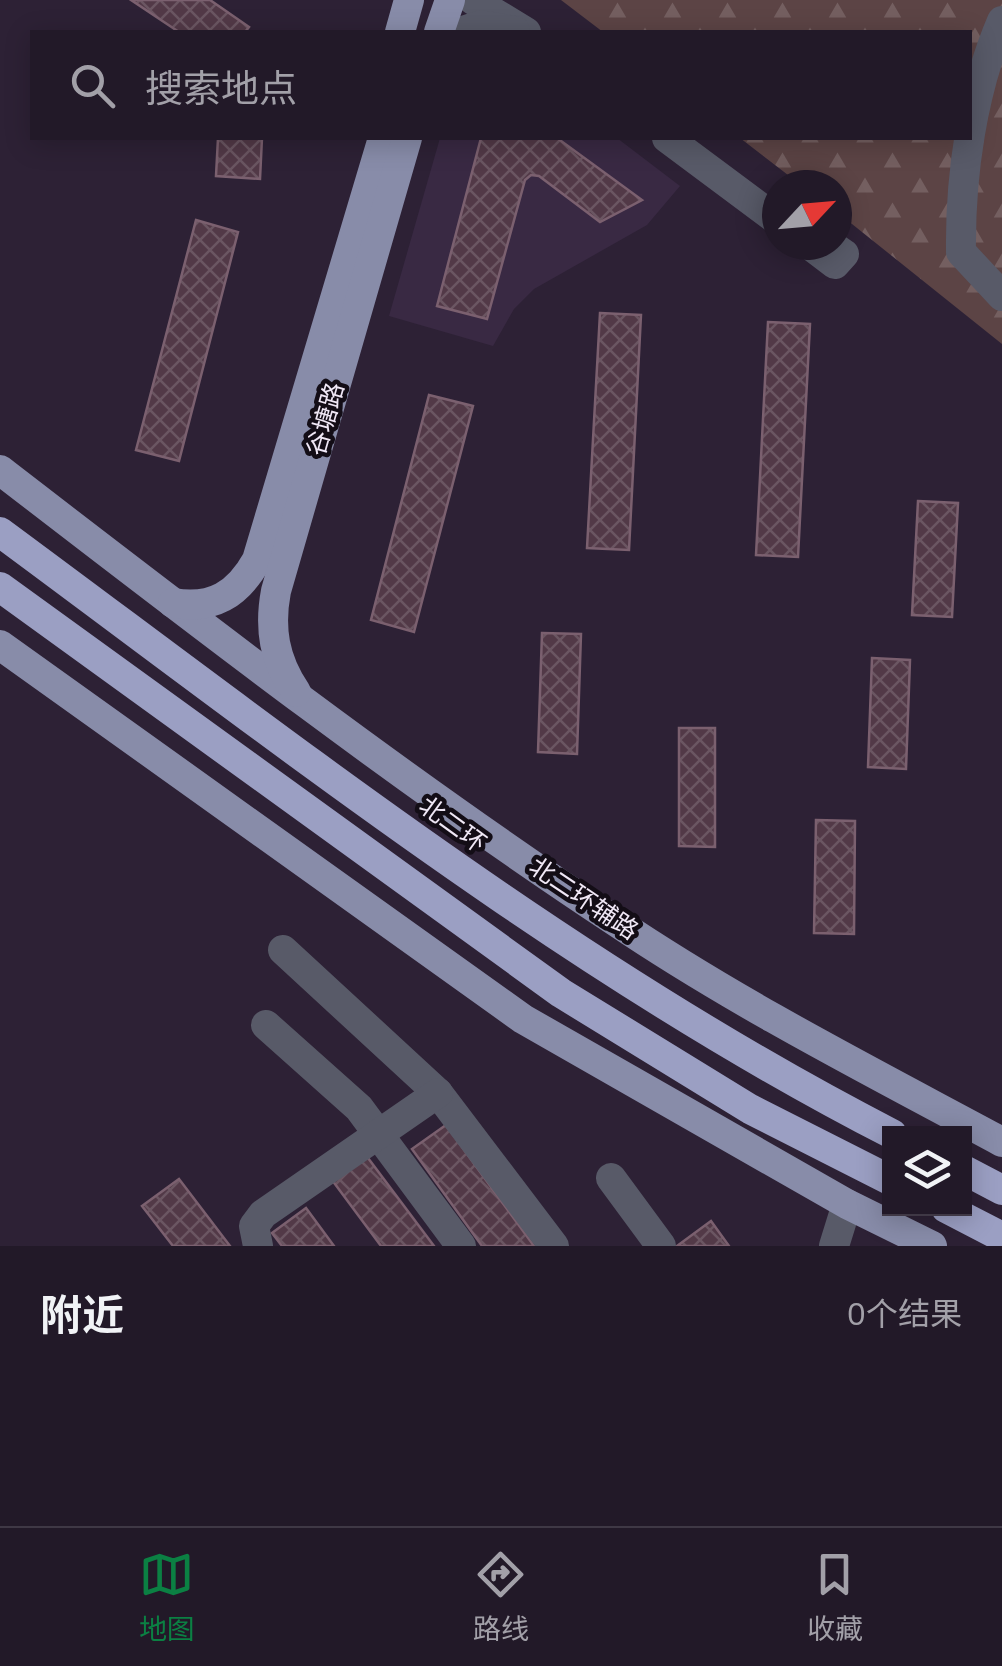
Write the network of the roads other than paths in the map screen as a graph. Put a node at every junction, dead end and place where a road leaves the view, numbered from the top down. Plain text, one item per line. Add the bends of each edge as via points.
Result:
1 (394, 0) edge
2 (409, 0) edge
3 (450, 0) edge
4 (473, 0) edge
5 (496, 0) edge
6 (514, 0) edge
7 (1002, 21) edge
8 (396, 30) edge
9 (397, 30) edge
10 (440, 30) edge
11 (466, 30) edge
12 (519, 30) edge
13 (530, 30) edge
14 (532, 30) edge
15 (533, 30) edge
16 (972, 135) edge
17 (382, 140) edge
18 (406, 140) edge
19 (670, 140) edge
20 (691, 140) edge
21 (971, 140) edge
22 (762, 193) edge
23 (762, 209) edge
24 (1002, 296) edge
25 (0, 470) edge
26 (0, 532) edge
27 (0, 587) edge
28 (173, 603) junction
29 (0, 644) edge
30 (301, 698) junction
31 (283, 950) dead end
32 (266, 1025) dead end
33 (438, 1093) junction
34 (882, 1129) edge
35 (377, 1134) junction
36 (1002, 1142) edge
37 (972, 1174) edge
38 (882, 1176) edge
39 (611, 1178) dead end
40 (1002, 1190) edge
41 (847, 1204) junction
42 (961, 1216) edge
43 (1002, 1237) edge
44 (258, 1246) edge
45 (460, 1246) edge
46 (554, 1246) edge
47 (661, 1246) edge
48 (834, 1246) edge
49 (932, 1246) edge

1 - 8 street
2 - 9 main road
3 - 10 main road
4 - 13 street
5 - 14 street
6 - 15 street
7 - 16 street via 984,62
11 - 12 street
17 - 28 main road, 谷塘路 via 257,560 240,588 222,599
18 - 30 main road, 谷塘路 via 271,616 278,658
19 - 23 street
20 - 22 street
21 - 24 street via 960,252
25 - 28 main road, 北二环辅路
26 - 34 highway, 北二环 via 579,952 771,1071
27 - 38 highway via 561,993 750,1110
28 - 30 main road, 北二环辅路
29 - 41 main road via 523,1019
30 - 36 main road, 北二环辅路 via 616,922 832,1051
31 - 33 street
32 - 35 street via 360,1108
33 - 35 street
33 - 46 street
35 - 44 street via 263,1214 254,1226
35 - 45 street
37 - 40 highway
39 - 47 street
41 - 48 street
41 - 49 main road
42 - 43 highway

